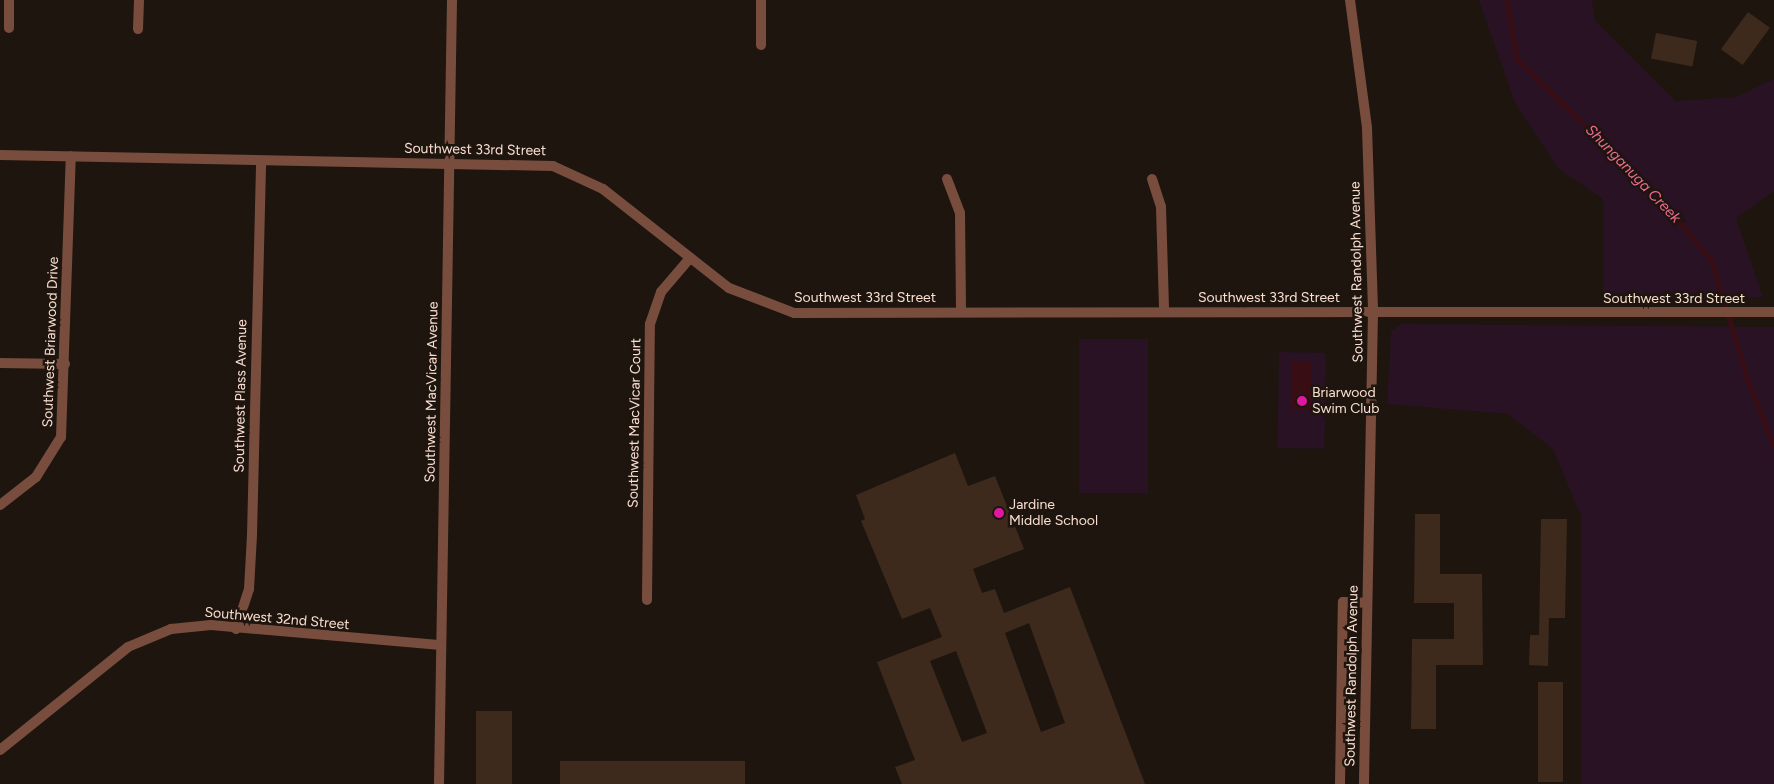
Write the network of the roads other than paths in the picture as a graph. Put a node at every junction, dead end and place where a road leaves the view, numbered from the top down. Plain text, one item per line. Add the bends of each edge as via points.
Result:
1 (9, 0) edge
2 (139, 0) edge
3 (452, 0) edge
4 (761, 0) edge
5 (1350, 0) edge
6 (9, 28) dead end
7 (138, 29) dead end
8 (761, 45) dead end
9 (0, 155) edge
10 (71, 156) junction
11 (261, 161) junction
12 (450, 163) junction
13 (947, 179) dead end
14 (1152, 179) dead end
15 (690, 258) junction
16 (1164, 311) junction
17 (961, 312) junction
18 (1373, 312) junction
19 (1773, 312) edge
20 (0, 363) edge
21 (65, 364) junction
22 (0, 504) edge
23 (647, 600) dead end
24 (1366, 603) junction
25 (236, 629) junction
26 (441, 645) junction
27 (0, 750) edge
28 (438, 784) edge
29 (1340, 784) edge
30 (1364, 784) edge

1 - 6 street
2 - 7 street
3 - 12 street, Southwest MacVicar Avenue
4 - 8 street
5 - 18 street, Southwest Randolph Avenue via 1367,128
9 - 10 street, Southwest 33rd Street
10 - 11 street, Southwest 33rd Street
10 - 21 street, Southwest Briarwood Drive
11 - 12 street, Southwest 33rd Street
11 - 25 street, Southwest Plass Avenue via 252,535 249,589
12 - 15 street, Southwest 33rd Street via 528,163 572,171 603,189
12 - 26 street, Southwest MacVicar Avenue
13 - 17 street via 960,212
14 - 16 street via 1161,206
15 - 17 street, Southwest 33rd Street via 748,299 794,313
15 - 23 street, Southwest MacVicar Court via 661,292 650,324
16 - 17 street, Southwest 33rd Street
16 - 18 street, Southwest 33rd Street
18 - 19 street, Southwest 33rd Street
18 - 24 street, Southwest Randolph Avenue
20 - 21 street
21 - 22 street, Southwest Briarwood Drive via 64,422 57,446 36,478
24 - 29 street via 1343,602
24 - 30 street, Southwest Randolph Avenue
25 - 26 street, Southwest 32nd Street
25 - 27 street, Southwest 32nd Street via 184,626 146,637
26 - 28 street, Southwest MacVicar Avenue

